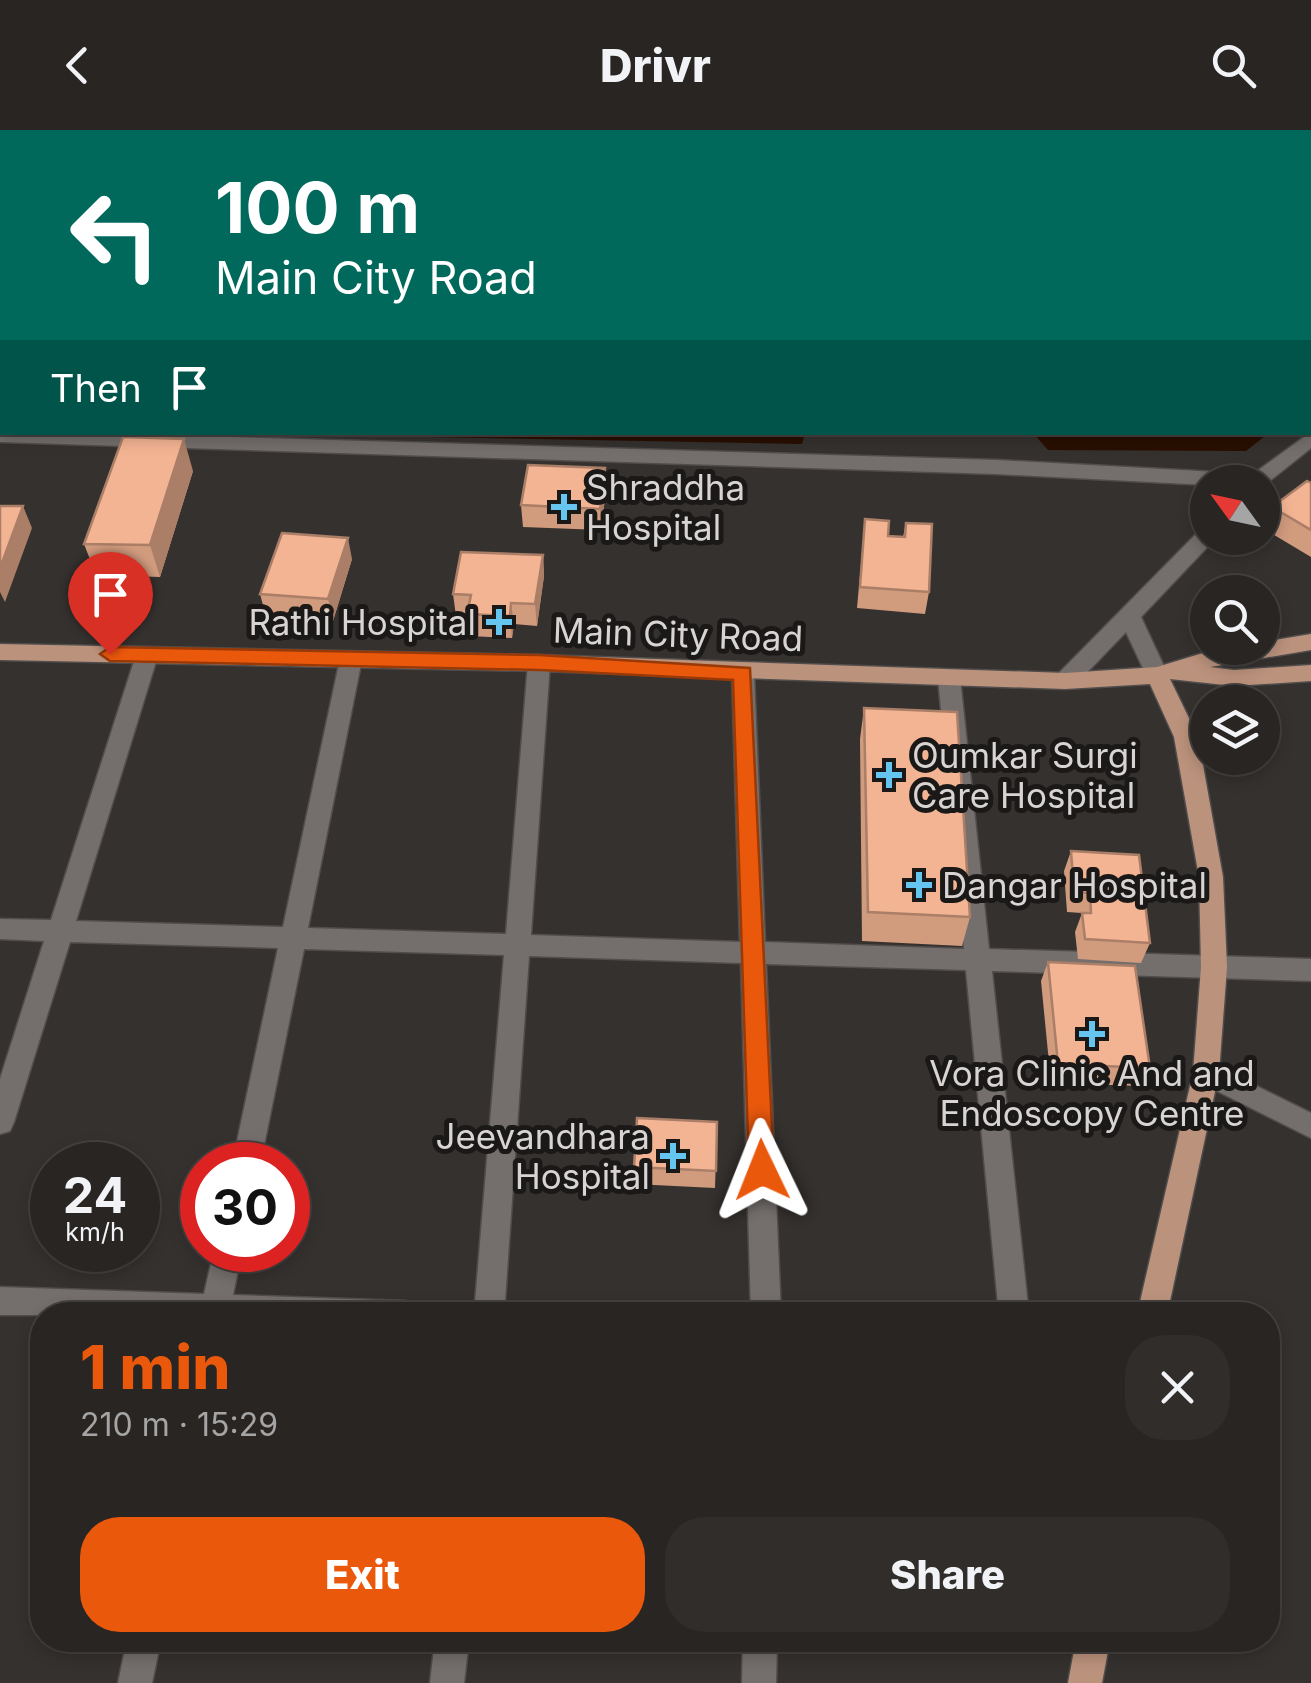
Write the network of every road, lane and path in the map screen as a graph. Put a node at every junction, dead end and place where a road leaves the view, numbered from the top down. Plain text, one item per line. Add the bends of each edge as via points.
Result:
1 (0, 436) edge
2 (1311, 438) edge
3 (1278, 465) edge
4 (1190, 478) edge
5 (1190, 553) edge
6 (1130, 616) junction
7 (1311, 642) edge
8 (0, 652) edge
9 (147, 655) junction
10 (352, 659) junction
11 (539, 663) junction
12 (743, 673) junction
13 (1165, 673) junction
14 (1311, 673) edge
15 (948, 678) junction
16 (1065, 681) junction
17 (0, 930) edge
18 (62, 932) junction
19 (294, 939) junction
20 (519, 946) junction
21 (754, 954) junction
22 (980, 960) junction
23 (1214, 968) junction
24 (1311, 970) edge
25 (1206, 1074) junction
26 (0, 1122) edge
27 (1311, 1126) edge
28 (251, 1142) edge
29 (223, 1272) edge
30 (0, 1301) edge
31 (217, 1302) edge
32 (490, 1302) edge
33 (766, 1302) edge
34 (1013, 1302) edge
35 (1155, 1302) edge
36 (30, 1303) edge
37 (141, 1652) edge
38 (451, 1652) edge
39 (759, 1652) edge
40 (1091, 1652) edge
41 (134, 1683) edge
42 (447, 1683) edge
43 (758, 1683) edge
44 (1085, 1683) edge

1 - 4 street via 996,466
2 - 3 street
5 - 6 street
6 - 13 street
6 - 16 street
7 - 13 main road, Main City Road
8 - 9 main road, Main City Road
9 - 10 main road, Main City Road
9 - 18 street
10 - 11 main road, Main City Road
10 - 19 street
11 - 12 main road, Main City Road
11 - 20 street
12 - 15 main road, Main City Road
12 - 21 street
13 - 14 main road, Main City Road
13 - 16 main road, Main City Road
13 - 23 main road via 1186,736 1211,877
15 - 16 main road, Main City Road
15 - 22 street
17 - 18 street
18 - 19 street
18 - 26 street
19 - 20 street
19 - 28 street
20 - 21 street
20 - 32 street
21 - 22 street
21 - 33 street
22 - 23 street
22 - 34 street
23 - 24 street
23 - 25 main road
25 - 27 street
25 - 35 main road
29 - 31 street
30 - 36 street
37 - 41 street
38 - 42 street
39 - 43 street
40 - 44 main road

